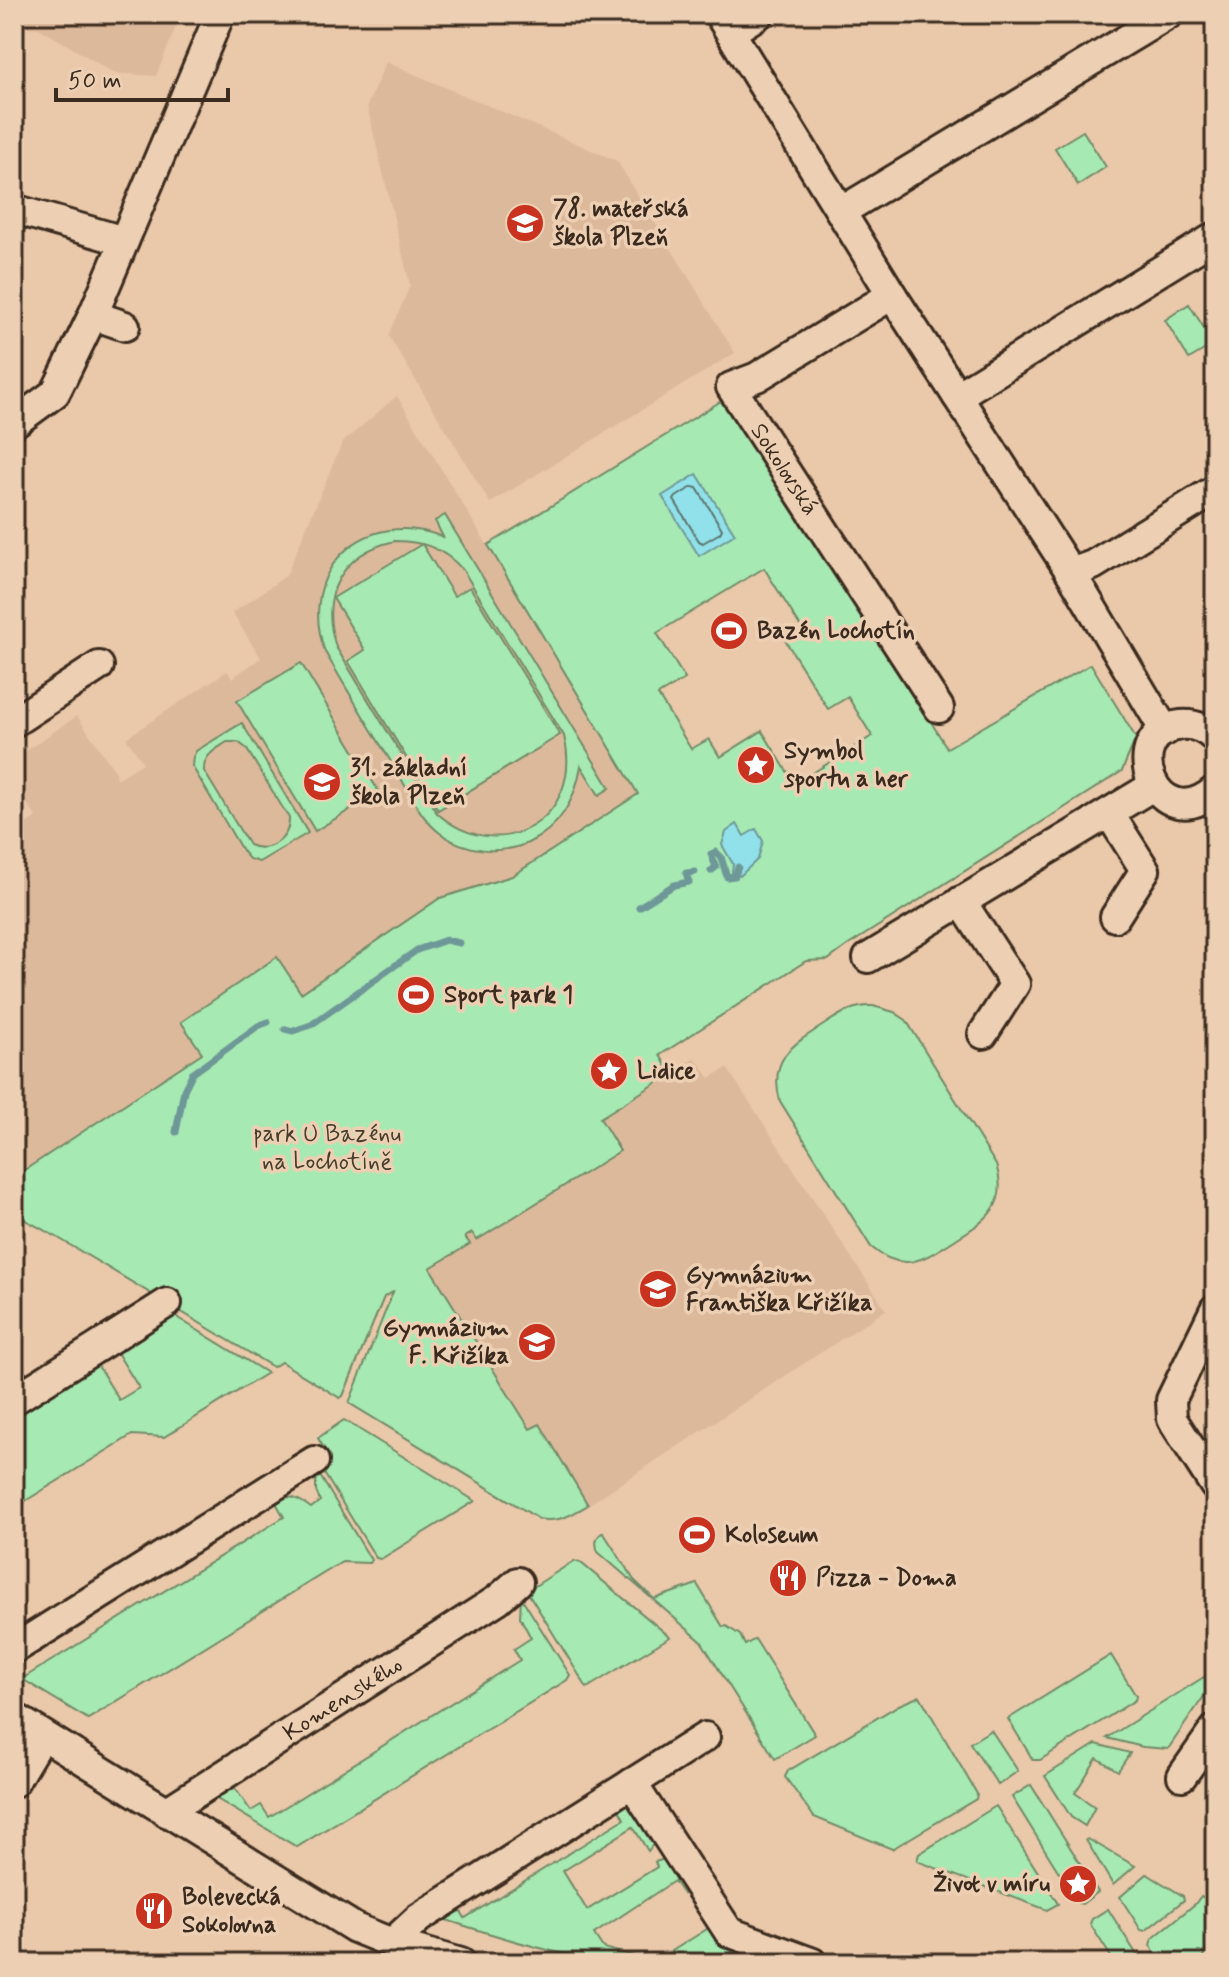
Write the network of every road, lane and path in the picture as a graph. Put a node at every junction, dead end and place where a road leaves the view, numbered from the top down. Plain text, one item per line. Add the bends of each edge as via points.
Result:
1 (220, 14) edge
2 (759, 14) edge
3 (1169, 14) edge
4 (725, 23) edge
5 (14, 209) edge
6 (842, 211) junction
7 (1215, 237) edge
8 (124, 241) junction
9 (892, 295) junction
10 (93, 315) junction
11 (125, 326) dead end
12 (957, 396) junction
13 (14, 423) edge
14 (1215, 490) edge
15 (1071, 573) junction
16 (99, 666) dead end
17 (939, 708) dead end
18 (14, 722) edge
19 (1165, 731) junction
20 (1215, 738) edge
21 (1153, 786) junction
22 (1211, 801) edge
23 (1109, 813) junction
24 (961, 901) junction
25 (1115, 917) dead end
26 (868, 958) dead end
27 (983, 1034) dead end
28 (167, 1303) dead end
29 (1215, 1309) edge
30 (14, 1400) edge
31 (314, 1461) dead end
32 (1215, 1486) edge
33 (518, 1582) dead end
34 (14, 1649) edge
35 (14, 1717) edge
36 (1215, 1729) edge
37 (42, 1735) junction
38 (705, 1737) dead end
39 (1182, 1776) dead end
40 (14, 1782) edge
41 (632, 1783) junction
42 (166, 1812) junction
43 (392, 1943) junction
44 (461, 1963) edge
45 (813, 1963) edge

1 - 8 street
2 - 4 street
3 - 6 street
4 - 6 street
5 - 8 street
6 - 9 street
7 - 12 street
8 - 10 street
9 - 12 street
9 - 17 street, Sokolovská via 757,377 731,387
10 - 11 street
10 - 13 street via 55,393
12 - 15 street
14 - 15 street via 1093,565
15 - 19 street
16 - 18 street
19 - 20 street via 1189,725
19 - 21 street via 1148,752
21 - 22 street via 1182,803
21 - 23 street
23 - 24 street
23 - 25 street via 1145,870
24 - 26 street
24 - 27 street via 1015,984
28 - 30 street
29 - 32 street via 1171,1400 1172,1419
31 - 34 street
33 - 42 street, Komenského
35 - 37 street
36 - 39 street
37 - 40 street
37 - 42 street
38 - 41 street
41 - 43 street via 419,1918
41 - 45 street via 729,1932
42 - 43 street via 355,1928
43 - 44 street

